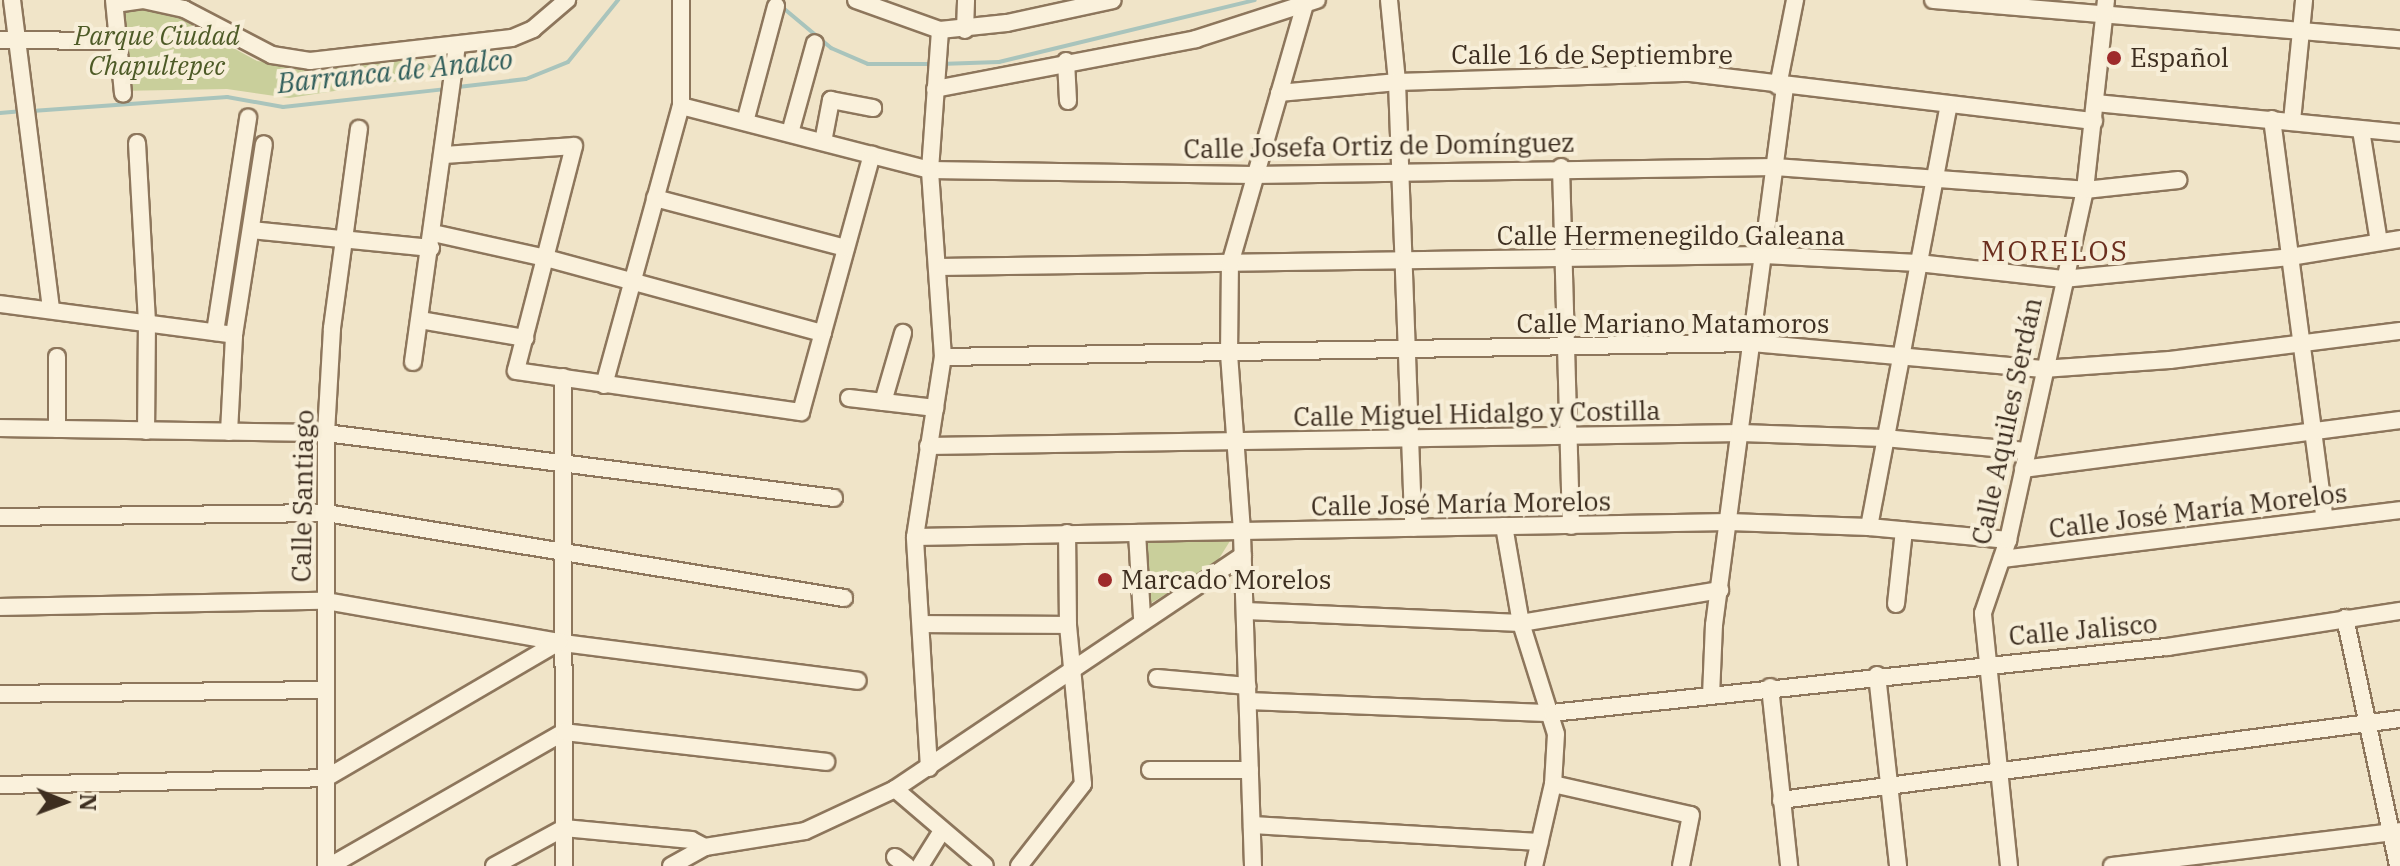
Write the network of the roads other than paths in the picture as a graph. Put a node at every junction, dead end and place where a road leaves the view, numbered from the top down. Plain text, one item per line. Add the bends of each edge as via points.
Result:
1 (12, 0) edge
2 (567, 0) edge
3 (681, 0) edge
4 (856, 0) edge
5 (966, 0) edge
6 (1113, 0) edge
7 (1389, 0) edge
8 (1795, 0) edge
9 (1933, 0) edge
10 (2304, 0) edge
11 (1309, 1) edge
12 (1976, 1) edge
13 (115, 2) edge
14 (776, 6) dead end
15 (2105, 6) edge
16 (1052, 7) edge
17 (940, 30) junction
18 (965, 30) junction
19 (2301, 31) junction
20 (2400, 39) edge
21 (0, 40) edge
22 (17, 40) junction
23 (117, 41) junction
24 (815, 43) dead end
25 (457, 46) junction
26 (1066, 61) junction
27 (936, 82) junction
28 (1397, 82) junction
29 (1781, 86) junction
30 (1279, 93) junction
31 (123, 94) dead end
32 (1068, 101) dead end
33 (2096, 103) junction
34 (1949, 105) junction
35 (681, 106) junction
36 (873, 108) dead end
37 (248, 118) dead end
38 (2272, 119) junction
39 (2094, 121) junction
40 (2292, 121) junction
41 (745, 122) junction
42 (359, 129) dead end
43 (2361, 130) junction
44 (790, 133) junction
45 (2400, 133) edge
46 (823, 142) junction
47 (137, 143) dead end
48 (264, 144) dead end
49 (445, 155) junction
50 (872, 155) junction
51 (1561, 167) junction
52 (1775, 167) junction
53 (930, 170) junction
54 (1399, 172) junction
55 (1253, 175) junction
56 (1935, 178) junction
57 (2178, 180) dead end
58 (2085, 190) junction
59 (655, 198) junction
60 (251, 230) junction
61 (343, 238) junction
62 (2400, 239) edge
63 (432, 240) junction
64 (2379, 242) junction
65 (846, 248) junction
66 (1764, 255) junction
67 (2290, 257) junction
68 (546, 258) junction
69 (1564, 258) junction
70 (1401, 263) junction
71 (1918, 263) junction
72 (1230, 264) junction
73 (938, 267) junction
74 (2063, 279) junction
75 (632, 282) junction
76 (0, 304) edge
77 (51, 310) junction
78 (147, 320) junction
79 (420, 320) junction
80 (2400, 331) edge
81 (215, 332) junction
82 (823, 333) junction
83 (903, 333) dead end
84 (234, 335) junction
85 (525, 338) junction
86 (1752, 343) junction
87 (2301, 344) junction
88 (1567, 346) junction
89 (1404, 351) junction
90 (1901, 352) junction
91 (1229, 355) junction
92 (57, 357) dead end
93 (943, 357) junction
94 (413, 362) dead end
95 (2043, 369) junction
96 (563, 377) junction
97 (604, 385) junction
98 (849, 398) dead end
99 (883, 402) junction
100 (935, 408) junction
101 (2400, 420) edge
102 (0, 428) edge
103 (57, 429) junction
104 (146, 431) junction
105 (2313, 431) junction
106 (229, 432) junction
107 (326, 433) junction
108 (1741, 433) junction
109 (1569, 435) junction
110 (1884, 438) junction
111 (1408, 440) junction
112 (1236, 444) junction
113 (928, 446) junction
114 (2026, 451) junction
115 (562, 461) junction
116 (2023, 469) junction
117 (834, 498) dead end
118 (2400, 510) edge
119 (326, 513) junction
120 (0, 517) edge
121 (2325, 519) junction
122 (1729, 522) junction
123 (1504, 526) junction
124 (1571, 526) junction
125 (1869, 527) junction
126 (1413, 528) junction
127 (1904, 530) junction
128 (1242, 531) junction
129 (1067, 533) junction
130 (1137, 533) junction
131 (915, 537) junction
132 (2008, 540) junction
133 (563, 551) junction
134 (1243, 555) junction
135 (2002, 559) junction
136 (1720, 590) junction
137 (844, 598) dead end
138 (326, 601) junction
139 (1896, 604) dead end
140 (0, 607) edge
141 (1246, 611) junction
142 (2400, 611) edge
143 (1142, 618) junction
144 (2345, 618) junction
145 (1521, 623) junction
146 (922, 624) junction
147 (1068, 625) junction
148 (561, 643) junction
149 (1990, 663) junction
150 (1071, 667) junction
151 (1877, 675) junction
152 (1157, 678) dead end
153 (858, 681) dead end
154 (1770, 687) junction
155 (326, 690) junction
156 (0, 694) edge
157 (1248, 694) junction
158 (1711, 696) junction
159 (1552, 713) junction
160 (2400, 719) edge
161 (2367, 725) junction
162 (564, 732) junction
163 (826, 762) dead end
164 (929, 768) junction
165 (1150, 770) dead end
166 (1250, 770) junction
167 (1998, 772) junction
168 (326, 778) junction
169 (1553, 784) junction
170 (0, 785) edge
171 (1890, 785) junction
172 (895, 789) junction
173 (1781, 800) junction
174 (1252, 825) junction
175 (564, 828) junction
176 (941, 832) junction
177 (2395, 832) edge
178 (1539, 842) junction
179 (705, 847) junction
180 (328, 866) edge
181 (494, 866) edge
182 (564, 866) edge
183 (671, 866) edge
184 (920, 866) edge
185 (985, 866) edge
186 (1019, 866) edge
187 (1253, 866) edge
188 (1534, 866) edge
189 (1681, 866) edge
190 (1789, 866) edge
191 (1898, 866) edge
192 (2009, 866) edge
193 (2112, 866) edge
194 (2398, 866) edge

1 - 22 street
2 - 25 street via 533,29 512,38
3 - 35 street
4 - 17 street via 891,17
5 - 18 street
6 - 16 street
7 - 28 street
8 - 29 street
9 - 12 street
10 - 19 street
11 - 26 street via 1196,39
11 - 30 street
12 - 15 street
13 - 23 street
13 - 25 street via 143,0 184,9 290,60 341,60
14 - 41 street
15 - 19 street
15 - 33 street, Calle Aquiles Serdán
16 - 18 street
17 - 18 street
17 - 27 street
19 - 20 street
19 - 40 street
21 - 22 street
22 - 23 street
22 - 77 street
23 - 31 street
24 - 44 street
25 - 49 street
26 - 27 street via 1006,80
26 - 32 street
27 - 53 street
28 - 29 street, Calle 16 de Septiembre via 1690,73
28 - 30 street, Calle 16 de Septiembre
28 - 54 street
29 - 34 street, Calle 16 de Septiembre
29 - 52 street
30 - 55 street
33 - 38 street
33 - 39 street, Calle Aquiles Serdán
34 - 39 street, Calle 16 de Septiembre
34 - 56 street
35 - 41 street, Calle Josefa Ortiz de Domínguez
35 - 59 street
36 - 46 street via 831,100
37 - 81 street
38 - 40 street
38 - 67 street
39 - 58 street, Calle Aquiles Serdán
40 - 43 street
41 - 44 street, Calle Josefa Ortiz de Domínguez
42 - 61 street, Calle Santiago
43 - 45 street
43 - 64 street
44 - 46 street, Calle Josefa Ortiz de Domínguez
46 - 50 street, Calle Josefa Ortiz de Domínguez
47 - 78 street
48 - 60 street
49 - 63 street
49 - 68 street via 574,146
50 - 53 street, Calle Josefa Ortiz de Domínguez
50 - 65 street
51 - 52 street, Calle Josefa Ortiz de Domínguez
51 - 54 street, Calle Josefa Ortiz de Domínguez
51 - 69 street
52 - 56 street, Calle Josefa Ortiz de Domínguez
52 - 66 street
53 - 55 street, Calle Josefa Ortiz de Domínguez
53 - 73 street
54 - 55 street, Calle Josefa Ortiz de Domínguez
54 - 70 street
55 - 72 street
56 - 58 street, Calle Josefa Ortiz de Domínguez
56 - 71 street
57 - 58 street, Calle Josefa Ortiz de Domínguez
58 - 74 street, Calle Aquiles Serdán
59 - 65 street
59 - 75 street
60 - 61 street
60 - 84 street
61 - 63 street
61 - 107 street, Calle Santiago
62 - 64 street, Calle Hermenegildo Galeana
63 - 68 street
63 - 79 street
64 - 67 street, Calle Hermenegildo Galeana
65 - 82 street
66 - 69 street, Calle Hermenegildo Galeana
66 - 71 street, Calle Hermenegildo Galeana
66 - 86 street
67 - 74 street, Calle Hermenegildo Galeana
67 - 87 street
68 - 75 street
68 - 85 street
69 - 70 street, Calle Hermenegildo Galeana
69 - 88 street
70 - 72 street, Calle Hermenegildo Galeana
70 - 89 street
71 - 74 street, Calle Hermenegildo Galeana
71 - 90 street
72 - 73 street, Calle Hermenegildo Galeana
72 - 91 street
73 - 93 street
74 - 95 street, Calle Aquiles Serdán
75 - 82 street
75 - 97 street
76 - 77 street
77 - 78 street
78 - 81 street
78 - 104 street
79 - 85 street
79 - 94 street
80 - 87 street, Calle Mariano Matamoros
81 - 84 street
82 - 97 street via 801,412
83 - 99 street
84 - 106 street
85 - 96 street via 516,371
86 - 88 street, Calle Mariano Matamoros
86 - 90 street, Calle Mariano Matamoros
86 - 108 street
87 - 95 street, Calle Mariano Matamoros
87 - 105 street
88 - 89 street, Calle Mariano Matamoros
88 - 109 street
89 - 91 street, Calle Mariano Matamoros
89 - 111 street
90 - 95 street, Calle Mariano Matamoros
90 - 110 street
91 - 93 street, Calle Mariano Matamoros
91 - 112 street
92 - 103 street
93 - 100 street
95 - 114 street, Calle Aquiles Serdán
96 - 97 street
96 - 115 street
98 - 99 street
99 - 100 street
100 - 113 street
101 - 105 street
102 - 103 street
103 - 104 street
104 - 106 street
105 - 116 street
105 - 121 street
106 - 107 street
107 - 115 street
107 - 119 street, Calle Santiago
108 - 109 street, Calle Miguel Hidalgo y Costilla
108 - 110 street, Calle Miguel Hidalgo y Costilla
108 - 122 street
109 - 111 street, Calle Miguel Hidalgo y Costilla
109 - 124 street
110 - 114 street, Calle Miguel Hidalgo y Costilla
110 - 125 street
111 - 112 street, Calle Miguel Hidalgo y Costilla
111 - 126 street
112 - 113 street, Calle Miguel Hidalgo y Costilla
112 - 128 street
113 - 131 street
114 - 116 street, Calle Aquiles Serdán
115 - 117 street
115 - 133 street
116 - 132 street, Calle Aquiles Serdán
118 - 121 street, Calle José María Morelos
119 - 120 street
119 - 133 street
119 - 138 street, Calle Santiago
121 - 135 street, Calle José María Morelos
122 - 124 street, Calle José María Morelos
122 - 125 street, Calle José María Morelos
122 - 136 street
123 - 124 street, Calle José María Morelos
123 - 126 street, Calle José María Morelos
123 - 145 street
125 - 127 street, Calle José María Morelos
126 - 128 street, Calle José María Morelos
127 - 132 street, Calle José María Morelos
127 - 139 street
128 - 130 street, Calle José María Morelos
128 - 134 street
129 - 130 street, Calle José María Morelos
129 - 131 street, Calle José María Morelos
129 - 147 street
130 - 143 street
131 - 146 street
132 - 135 street, Calle Aquiles Serdán
133 - 137 street
133 - 148 street
134 - 141 street
134 - 143 street
135 - 149 street, Calle Aquiles Serdán via 1983,613
136 - 145 street
136 - 158 street
138 - 140 street
138 - 148 street
138 - 155 street, Calle Santiago
141 - 145 street
141 - 157 street
142 - 144 street, Calle Jalisco
143 - 150 street
144 - 149 street, Calle Jalisco via 2167,647
144 - 161 street
145 - 159 street
146 - 147 street
146 - 164 street
147 - 150 street
148 - 153 street
148 - 162 street
148 - 168 street
149 - 151 street, Calle Jalisco
149 - 167 street
150 - 164 street
150 - 186 street via 1083,784
151 - 154 street, Calle Jalisco
151 - 171 street
152 - 157 street, Calle Jalisco
154 - 158 street, Calle Jalisco
154 - 173 street
155 - 156 street
155 - 168 street, Calle Santiago
157 - 159 street, Calle Jalisco
157 - 166 street
158 - 159 street, Calle Jalisco
159 - 169 street
160 - 161 street
161 - 167 street
161 - 177 street
162 - 163 street
162 - 175 street
162 - 180 street
164 - 172 street
165 - 166 street
166 - 174 street
167 - 171 street
167 - 192 street
168 - 170 street
168 - 180 street, Calle Santiago
169 - 178 street
169 - 189 street via 1691,815
171 - 173 street
171 - 191 street
172 - 176 street
172 - 179 street via 805,831
173 - 190 street
174 - 178 street
174 - 187 street
175 - 179 street via 691,840
175 - 181 street
175 - 182 street
176 - 184 street
176 - 185 street
177 - 193 street
177 - 194 street
178 - 188 street
179 - 183 street

